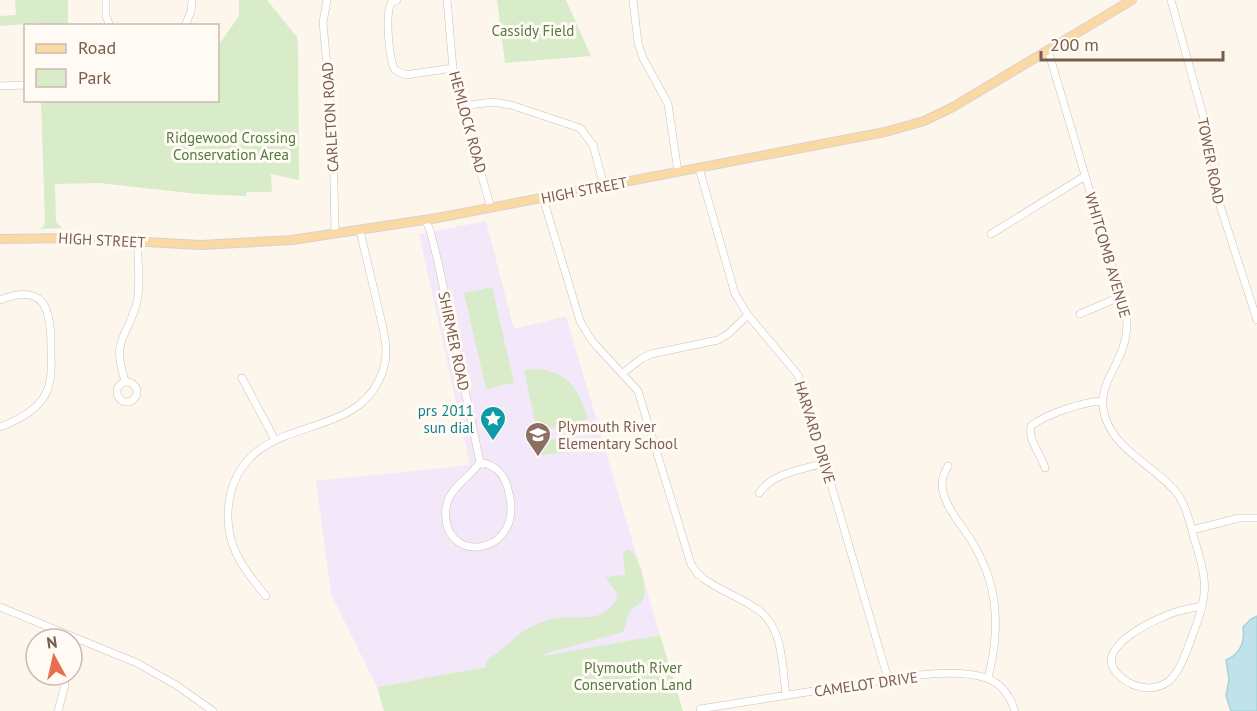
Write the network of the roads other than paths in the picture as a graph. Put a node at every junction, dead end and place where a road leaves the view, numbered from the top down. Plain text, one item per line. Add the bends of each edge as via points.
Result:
1 (105, 0) edge
2 (192, 0) edge
3 (327, 0) edge
4 (397, 0) edge
5 (447, 0) edge
6 (633, 0) edge
7 (1132, 0) edge
8 (1171, 0) edge
9 (109, 24) edge
10 (186, 24) edge
11 (1048, 50) junction
12 (453, 68) junction
13 (24, 85) edge
14 (0, 86) edge
15 (461, 106) junction
16 (699, 168) junction
17 (678, 172) junction
18 (1085, 176) junction
19 (604, 186) junction
20 (543, 198) junction
21 (491, 208) junction
22 (425, 220) junction
23 (360, 231) junction
24 (334, 234) junction
25 (991, 234) dead end
26 (0, 239) edge
27 (138, 242) junction
28 (1122, 296) junction
29 (0, 300) edge
30 (1080, 314) dead end
31 (748, 315) junction
32 (1257, 320) edge
33 (623, 373) junction
34 (242, 378) dead end
35 (125, 381) dead end
36 (1102, 401) junction
37 (0, 427) edge
38 (275, 440) junction
39 (480, 462) junction
40 (824, 463) junction
41 (948, 466) dead end
42 (1045, 468) dead end
43 (759, 493) dead end
44 (1257, 518) edge
45 (1192, 530) junction
46 (266, 596) dead end
47 (1202, 606) junction
48 (0, 607) edge
49 (44, 627) edge
50 (84, 643) edge
51 (988, 678) junction
52 (888, 679) junction
53 (64, 687) edge
54 (786, 695) junction
55 (700, 709) dead end
56 (58, 711) edge
57 (213, 711) edge
58 (1015, 711) edge

1 - 9 street
2 - 10 street
3 - 24 street, CARLETON ROAD via 323,22 333,135
4 - 12 street via 391,3 388,14 395,70 405,75
5 - 12 street, HEMLOCK ROAD
6 - 17 street via 638,43 668,104
7 - 11 main road, HIGH STREET
8 - 32 street, TOWER ROAD via 1211,144 1216,193
11 - 16 main road, HIGH STREET via 953,107 916,124
11 - 18 street, WHITCOMB AVENUE
12 - 15 street, HEMLOCK ROAD
13 - 14 street
15 - 19 street via 493,102 580,128 593,145
15 - 21 street, HEMLOCK ROAD
16 - 17 main road, HIGH STREET
16 - 31 street, HARVARD DRIVE via 730,280
17 - 19 main road, HIGH STREET
18 - 25 street
18 - 28 street, WHITCOMB AVENUE
19 - 20 main road, HIGH STREET
20 - 21 main road, HIGH STREET
20 - 33 street via 580,321 592,341
21 - 22 main road, HIGH STREET
22 - 23 main road, HIGH STREET
22 - 39 street, SHIRMER ROAD via 438,262
23 - 24 main road, HIGH STREET
23 - 38 street via 385,339 386,360 378,383 364,401 342,416
24 - 27 main road, HIGH STREET via 231,244
26 - 27 main road, HIGH STREET
27 - 35 street via 137,300 119,350
28 - 30 street
28 - 36 street, WHITCOMB AVENUE via 1127,317 1124,345 1105,384
29 - 37 street via 23,293 44,304 51,327 51,375 40,402
31 - 33 street via 718,340 651,354
31 - 40 street, HARVARD DRIVE via 798,375
33 - 54 street via 642,400 691,564 704,579 769,619 776,636
34 - 38 street
36 - 42 street via 1081,405 1031,426 1031,437
36 - 45 street via 1113,433 1179,497
38 - 46 street via 256,453 239,475 228,512 228,532 235,553
39 - 39 street via 450,495 446,512 453,538 471,547 488,545 502,537 512,513 503,477 493,465
40 - 43 street via 775,477
40 - 52 street, HARVARD DRIVE
41 - 51 street via 942,484 945,497 977,550 992,592 996,621
44 - 45 street via 1239,518
45 - 47 street via 1204,578
47 - 47 street via 1181,664 1170,680 1155,687 1140,687 1125,681 1113,669 1112,656 1125,639 1154,621
48 - 49 street
50 - 57 street via 152,671
51 - 52 street, CAMELOT DRIVE via 958,674
51 - 58 street via 1008,694
52 - 54 street, CAMELOT DRIVE
53 - 56 street
54 - 55 street, CAMELOT DRIVE

